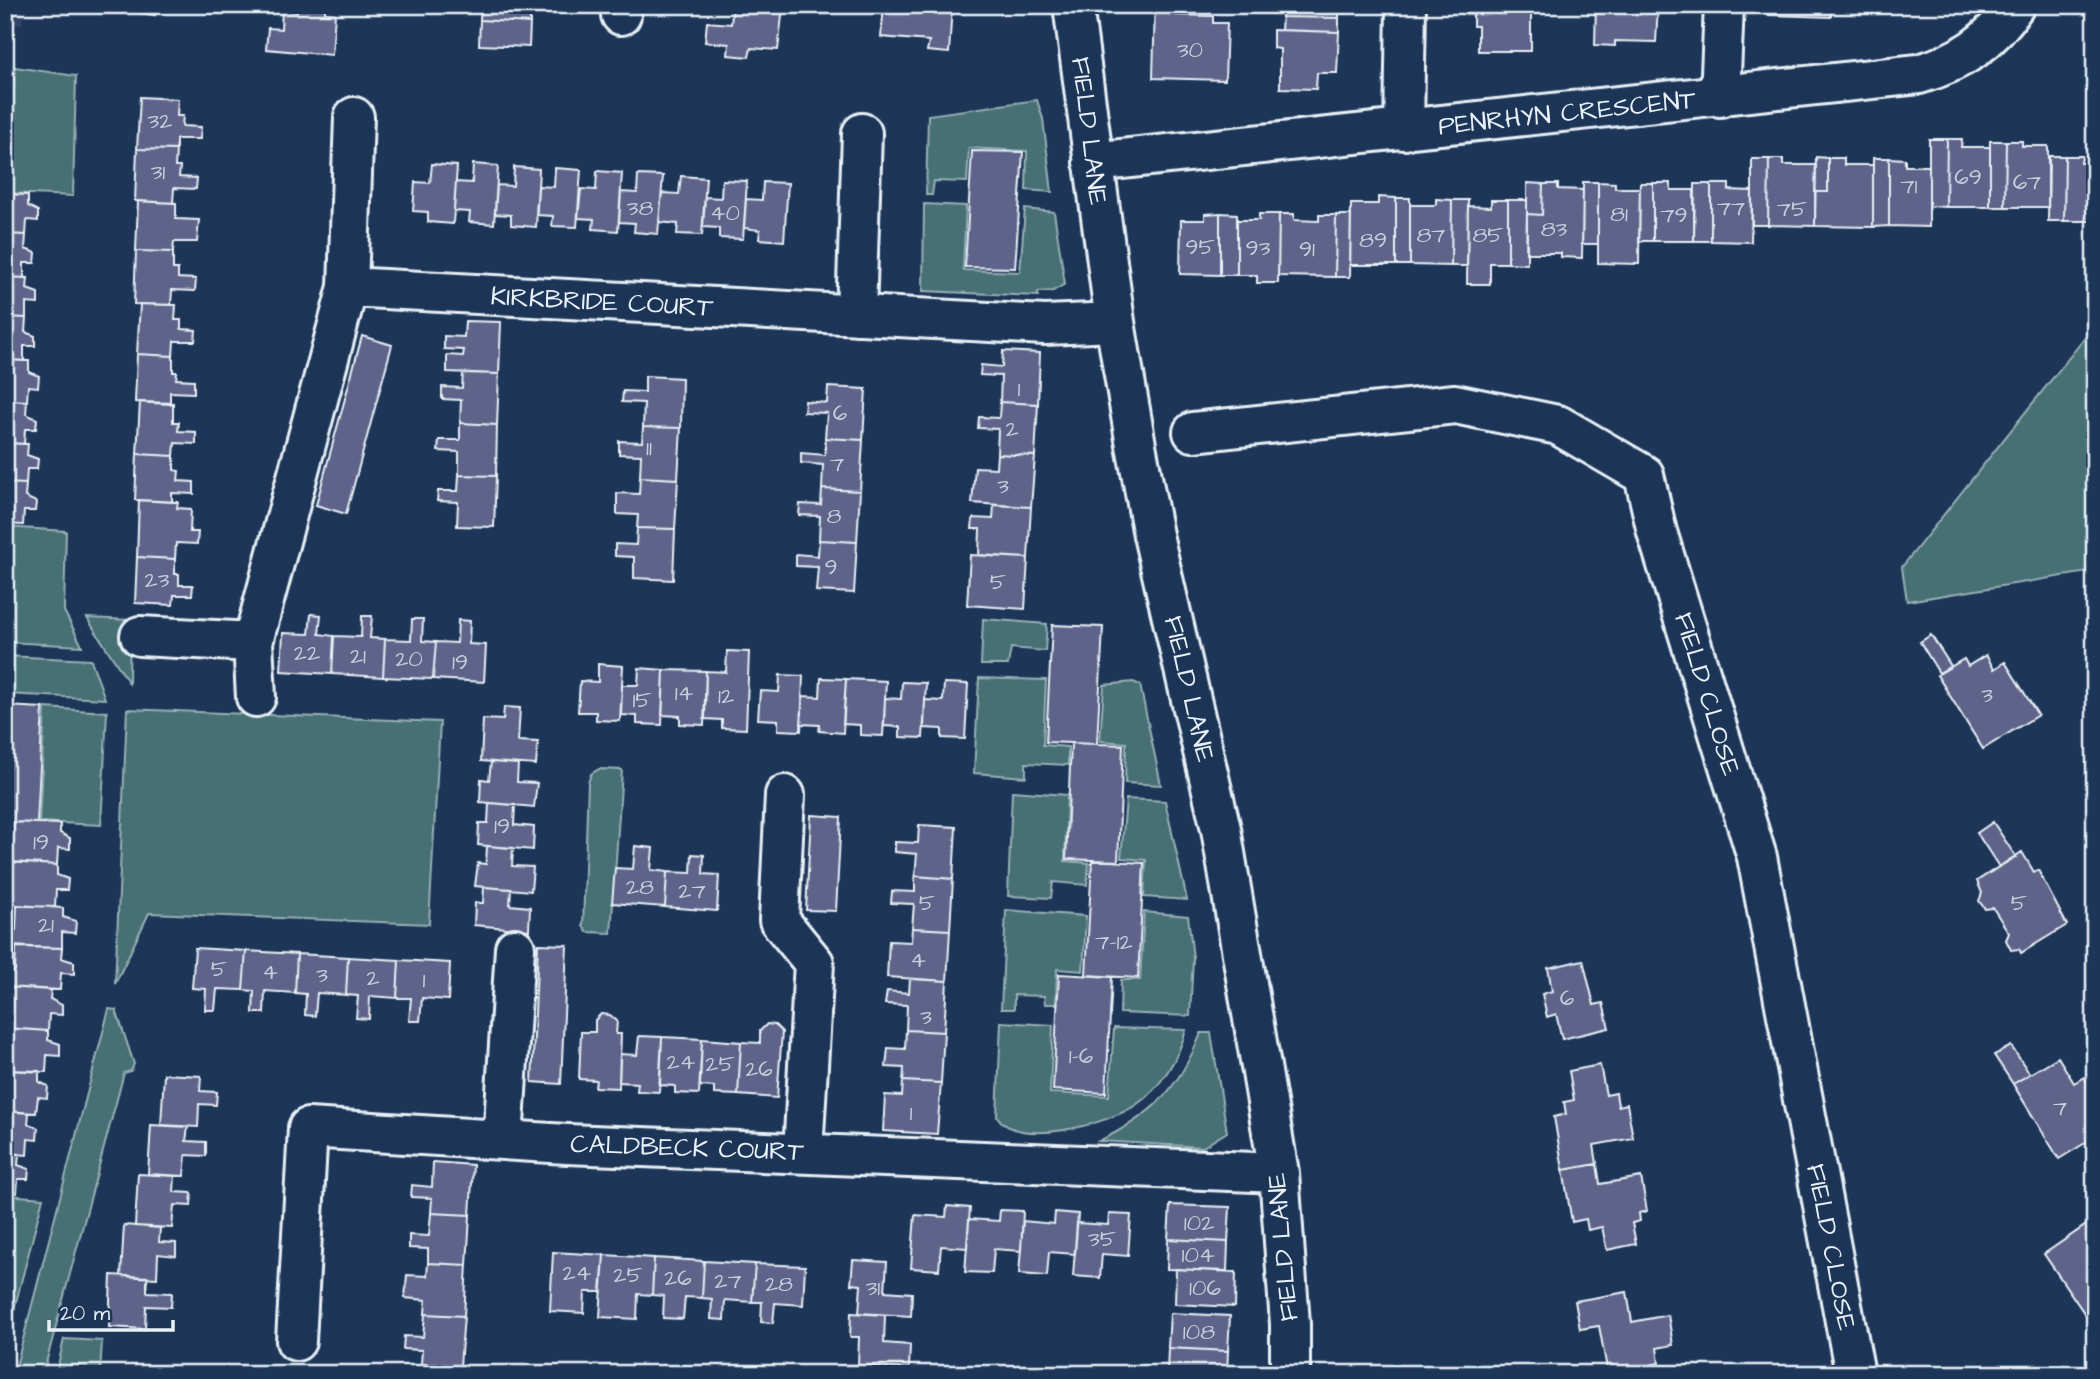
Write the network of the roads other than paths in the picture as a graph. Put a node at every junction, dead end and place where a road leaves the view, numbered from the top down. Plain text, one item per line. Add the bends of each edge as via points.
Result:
1 (1073, 5) edge
2 (1406, 5) edge
3 (1724, 5) edge
4 (2015, 5) edge
5 (1720, 97) junction
6 (354, 117) dead end
7 (1404, 130) junction
8 (862, 133) dead end
9 (1093, 162) junction
10 (348, 287) junction
11 (856, 315) junction
12 (1115, 322) junction
13 (1193, 432) dead end
14 (139, 636) dead end
15 (253, 642) junction
16 (256, 697) dead end
17 (785, 795) dead end
18 (515, 948) dead end
19 (503, 1140) junction
20 (803, 1152) junction
21 (1279, 1173) junction
22 (296, 1341) dead end
23 (1290, 1374) edge
24 (1855, 1374) edge

1 - 9 street, FIELD LANE
2 - 7 street
3 - 5 street
4 - 5 street, PENRHYN CRESCENT via 1985,42 1943,67 1919,74
5 - 7 street, PENRHYN CRESCENT
6 - 10 street
7 - 9 street, PENRHYN CRESCENT
8 - 11 street
9 - 12 street, FIELD LANE
10 - 11 street, KIRKBRIDE COURT
10 - 15 street
11 - 12 street, KIRKBRIDE COURT via 1045,325
12 - 21 street, FIELD LANE via 1153,535 1221,829
13 - 24 street, FIELD CLOSE via 1455,404 1558,425 1644,475 1657,533 1757,857
14 - 15 street
15 - 16 street
17 - 20 street via 779,920 814,962
18 - 19 street
19 - 20 street, CALDBECK COURT
19 - 22 street, CALDBECK COURT via 308,1128
20 - 21 street, CALDBECK COURT
21 - 23 street, FIELD LANE

